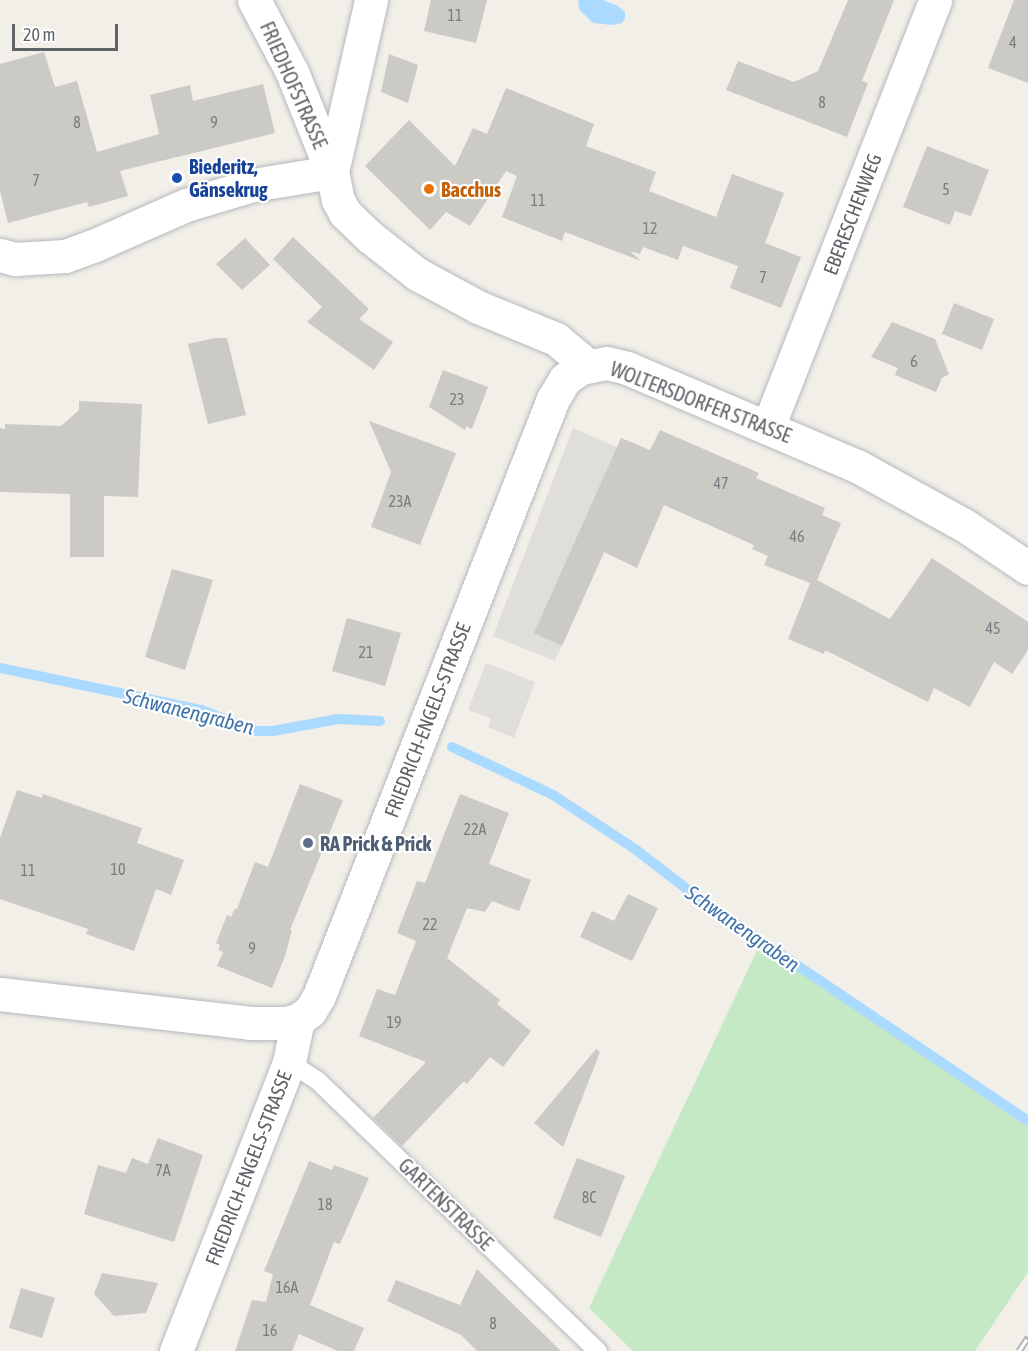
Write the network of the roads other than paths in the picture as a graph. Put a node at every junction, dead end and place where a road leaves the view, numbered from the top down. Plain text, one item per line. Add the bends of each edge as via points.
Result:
1 (254, 0) edge
2 (371, 0) edge
3 (935, 0) edge
4 (332, 171) junction
5 (0, 255) edge
6 (587, 365) junction
7 (768, 427) junction
8 (1028, 568) edge
9 (0, 994) edge
10 (298, 1020) junction
11 (289, 1062) junction
12 (176, 1351) edge
13 (598, 1351) edge

1 - 4 street, FRIEDHOFSTRASSE via 291,72
2 - 4 street
3 - 7 street, EBERESCHENWEG
4 - 5 street via 253,185 186,205 65,256 15,259
4 - 6 street, WOLTERSDORFER STRASSE via 345,213 410,268 478,307 556,339
6 - 7 street, WOLTERSDORFER STRASSE via 607,363 627,368
6 - 10 street, FRIEDRICH-ENGELS-STRASSE via 565,378 554,399 319,996 310,1011
7 - 8 street, WOLTERSDORFER STRASSE via 892,483
9 - 10 street via 250,1023
10 - 11 street, FRIEDRICH-ENGELS-STRASSE
11 - 12 street, FRIEDRICH-ENGELS-STRASSE
11 - 13 lane, GARTENSTRASSE via 318,1081

